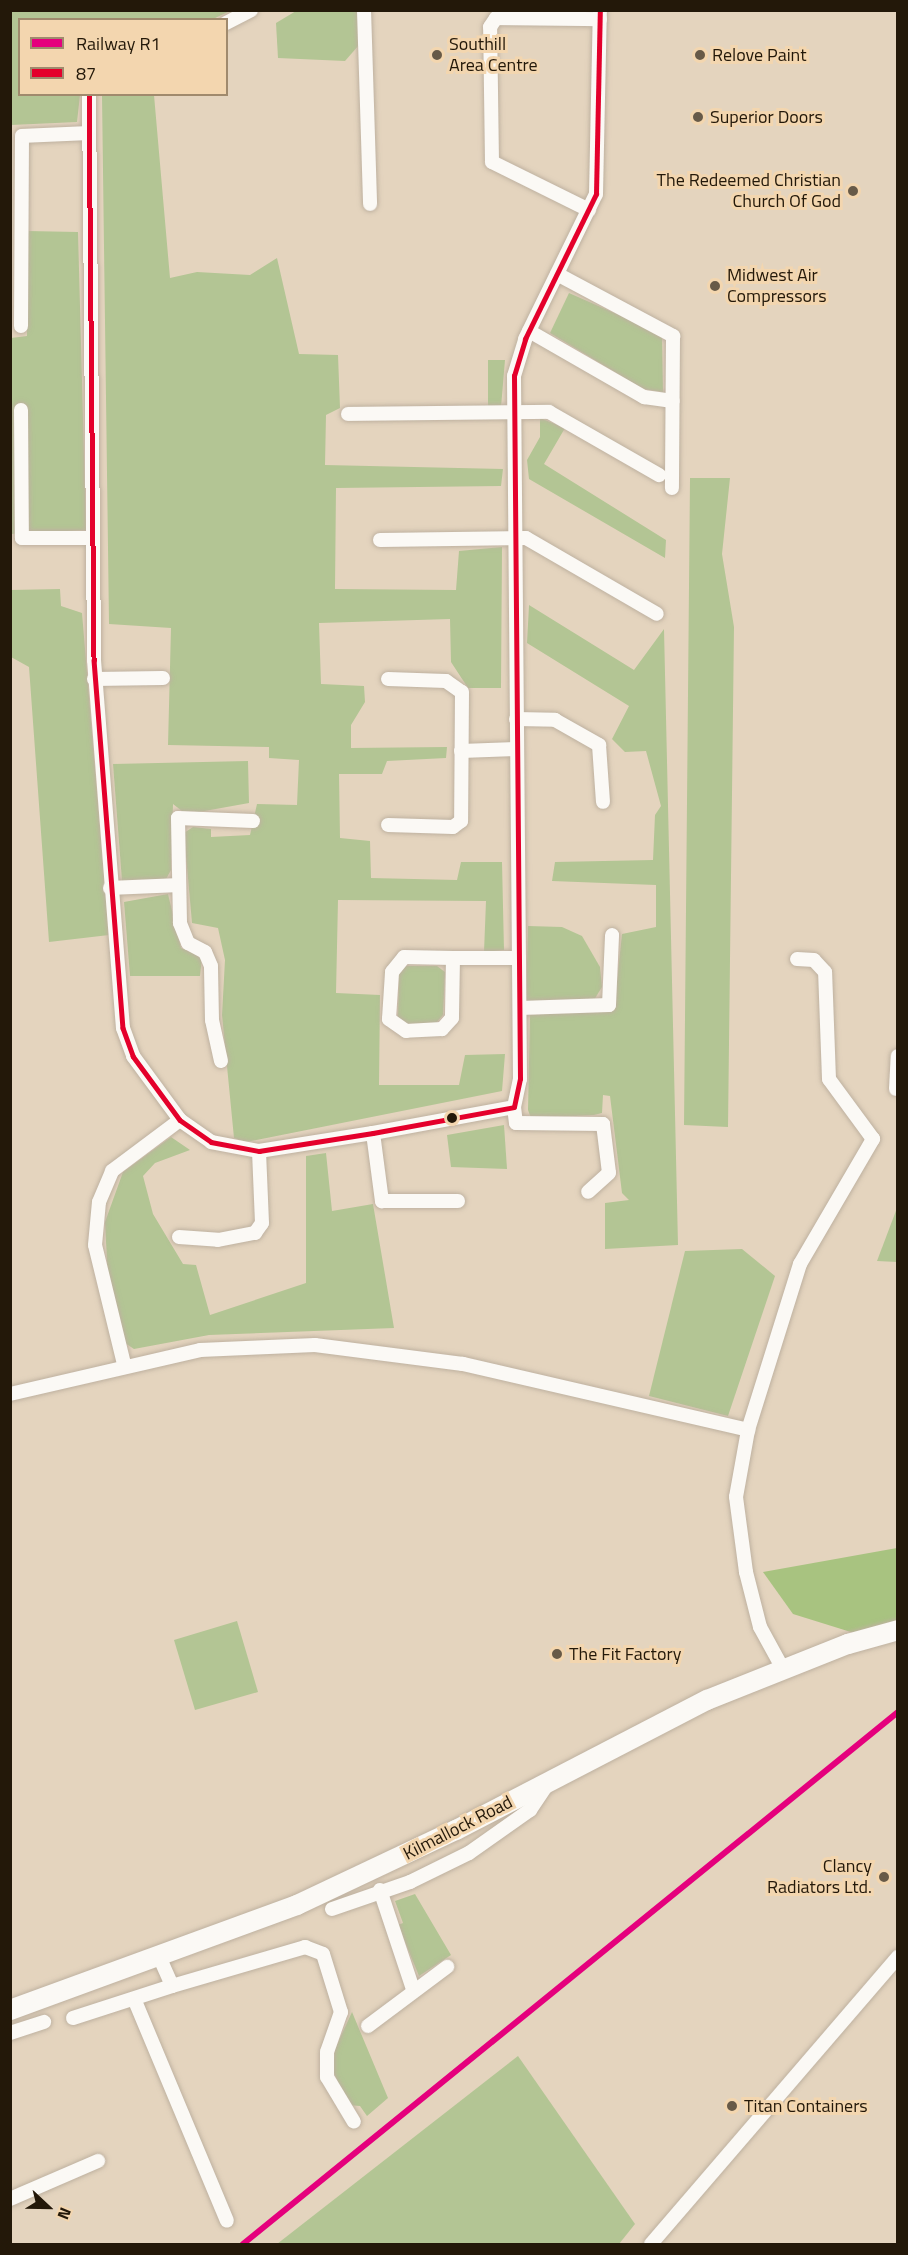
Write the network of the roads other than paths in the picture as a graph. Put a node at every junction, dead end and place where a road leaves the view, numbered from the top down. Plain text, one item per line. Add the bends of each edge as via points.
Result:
1 (251, 10) edge
2 (364, 10) edge
3 (501, 14) edge
4 (600, 15) edge
5 (228, 22) edge
6 (89, 96) edge
7 (88, 133) junction
8 (370, 204) dead end
9 (589, 210) junction
10 (557, 274) junction
11 (21, 327) dead end
12 (529, 331) junction
13 (673, 401) junction
14 (21, 410) dead end
15 (512, 413) junction
16 (348, 414) dead end
17 (659, 475) dead end
18 (672, 488) dead end
19 (93, 538) junction
20 (513, 538) junction
21 (380, 540) dead end
22 (657, 614) dead end
23 (163, 678) dead end
24 (94, 679) junction
25 (388, 679) dead end
26 (516, 719) junction
27 (516, 749) junction
28 (461, 751) junction
29 (603, 802) dead end
30 (253, 821) dead end
31 (388, 825) dead end
32 (179, 885) junction
33 (110, 888) junction
34 (612, 935) dead end
35 (453, 958) junction
36 (519, 958) junction
37 (797, 959) dead end
38 (520, 1008) junction
39 (897, 1056) edge
40 (221, 1061) dead end
41 (896, 1089) edge
42 (514, 1107) junction
43 (180, 1120) junction
44 (374, 1133) junction
45 (259, 1151) junction
46 (588, 1192) dead end
47 (458, 1201) dead end
48 (178, 1237) dead end
49 (124, 1364) junction
50 (10, 1394) edge
51 (748, 1430) junction
52 (897, 1630) edge
53 (783, 1670) junction
54 (550, 1780) junction
55 (456, 1830) junction
56 (469, 1853) junction
57 (381, 1890) junction
58 (332, 1909) dead end
59 (158, 1954) junction
60 (897, 1958) edge
61 (447, 1968) dead end
62 (172, 1986) junction
63 (413, 1989) junction
64 (135, 2001) junction
65 (10, 2010) edge
66 (73, 2019) dead end
67 (44, 2022) dead end
68 (368, 2026) dead end
69 (10, 2033) edge
70 (354, 2122) dead end
71 (98, 2162) dead end
72 (10, 2199) edge
73 (227, 2221) dead end
74 (651, 2244) edge

1 - 5 street
2 - 8 street
3 - 4 street
3 - 9 street via 490,27 492,162
4 - 9 street via 597,185
6 - 7 street
7 - 11 street via 22,136
7 - 19 street
9 - 10 street
10 - 12 street
10 - 13 street via 668,330 674,344
12 - 13 street via 644,397
12 - 15 street via 514,376
13 - 18 street
14 - 19 street via 22,538
15 - 16 street
15 - 17 street via 556,415
15 - 20 street
19 - 24 street
20 - 21 street
20 - 22 street via 526,538
20 - 26 street
23 - 24 street
24 - 33 street
25 - 28 street via 446,681 462,692
26 - 27 street
26 - 29 street via 555,720 599,746
27 - 28 street
27 - 36 street
28 - 31 street via 461,821 453,827
30 - 32 street via 178,818
32 - 33 street
32 - 40 street via 180,923 188,943 205,952 212,966 212,1020
33 - 43 street via 128,1043
34 - 38 street via 609,1005
35 - 35 street via 452,1018 447,1023 406,1031 389,1019 392,972 404,957
35 - 36 street
36 - 38 street
37 - 51 street via 814,960 825,972 829,1079 873,1139 800,1264
38 - 42 street via 520,1079
39 - 41 street
42 - 44 street
42 - 46 street via 516,1123 603,1124 609,1173
43 - 45 street via 211,1142
43 - 49 street via 112,1171 99,1202 95,1245
44 - 45 street
44 - 47 street via 382,1201
45 - 48 street via 262,1223 255,1233 218,1240
49 - 50 street
49 - 51 street via 208,1349 372,1349 463,1364
51 - 53 street via 736,1497 746,1572 760,1627
52 - 53 main road, Kilmallock Road
53 - 54 main road, Kilmallock Road via 707,1700
54 - 55 main road, Kilmallock Road
54 - 56 street via 530,1810
55 - 56 street
55 - 59 main road, Kilmallock Road via 297,1905
56 - 57 street via 410,1882
57 - 58 street
57 - 63 street
59 - 62 street
59 - 65 main road, Kilmallock Road
60 - 74 street
61 - 63 street
62 - 64 street
62 - 70 street via 305,1947 318,1949 328,1965 341,2012 329,2043 327,2077
63 - 68 street
64 - 66 street
64 - 73 street
67 - 69 street
71 - 72 street

